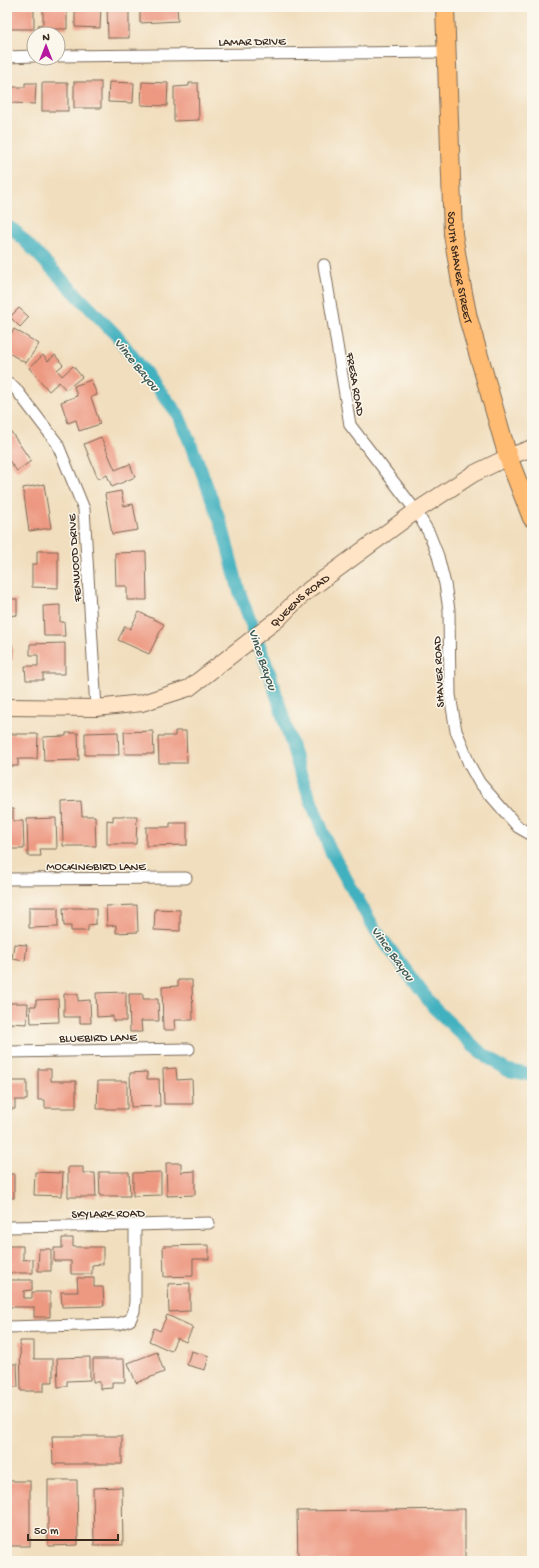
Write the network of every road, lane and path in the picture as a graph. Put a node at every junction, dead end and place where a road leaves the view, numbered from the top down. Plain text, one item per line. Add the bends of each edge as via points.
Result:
1 (445, 7) edge
2 (446, 52) junction
3 (7, 56) edge
4 (26, 56) edge
5 (66, 56) edge
6 (324, 265) dead end
7 (7, 382) edge
8 (532, 448) edge
9 (508, 457) junction
10 (416, 511) junction
11 (532, 518) edge
12 (7, 707) edge
13 (96, 708) junction
14 (532, 835) edge
15 (186, 878) dead end
16 (7, 879) edge
17 (189, 1049) dead end
18 (7, 1052) edge
19 (209, 1223) dead end
20 (135, 1226) junction
21 (7, 1227) edge
22 (7, 1327) edge

1 - 2 main road, SOUTH SHAVER STREET
2 - 5 street, LAMAR DRIVE
2 - 9 main road, SOUTH SHAVER STREET via 453,234 468,318
3 - 4 street
6 - 10 street, FRESA ROAD via 350,425
7 - 13 street, FENWOOD DRIVE via 15,388 57,443 84,509
8 - 9 street, QUEENS ROAD
9 - 10 street, QUEENS ROAD via 473,474
9 - 11 main road, SOUTH SHAVER STREET
10 - 13 street, QUEENS ROAD via 302,595 278,619 189,688 142,703
10 - 14 street, SHAVER ROAD via 430,533 445,584 449,610 450,695 456,731 479,782 518,827
12 - 13 street, QUEENS ROAD
15 - 16 street, MOCKINGBIRD LANE
17 - 18 street, BLUEBIRD LANE
19 - 20 street, SKYLARK ROAD
20 - 21 street, SKYLARK ROAD
20 - 22 street via 135,1302 130,1320 118,1324

